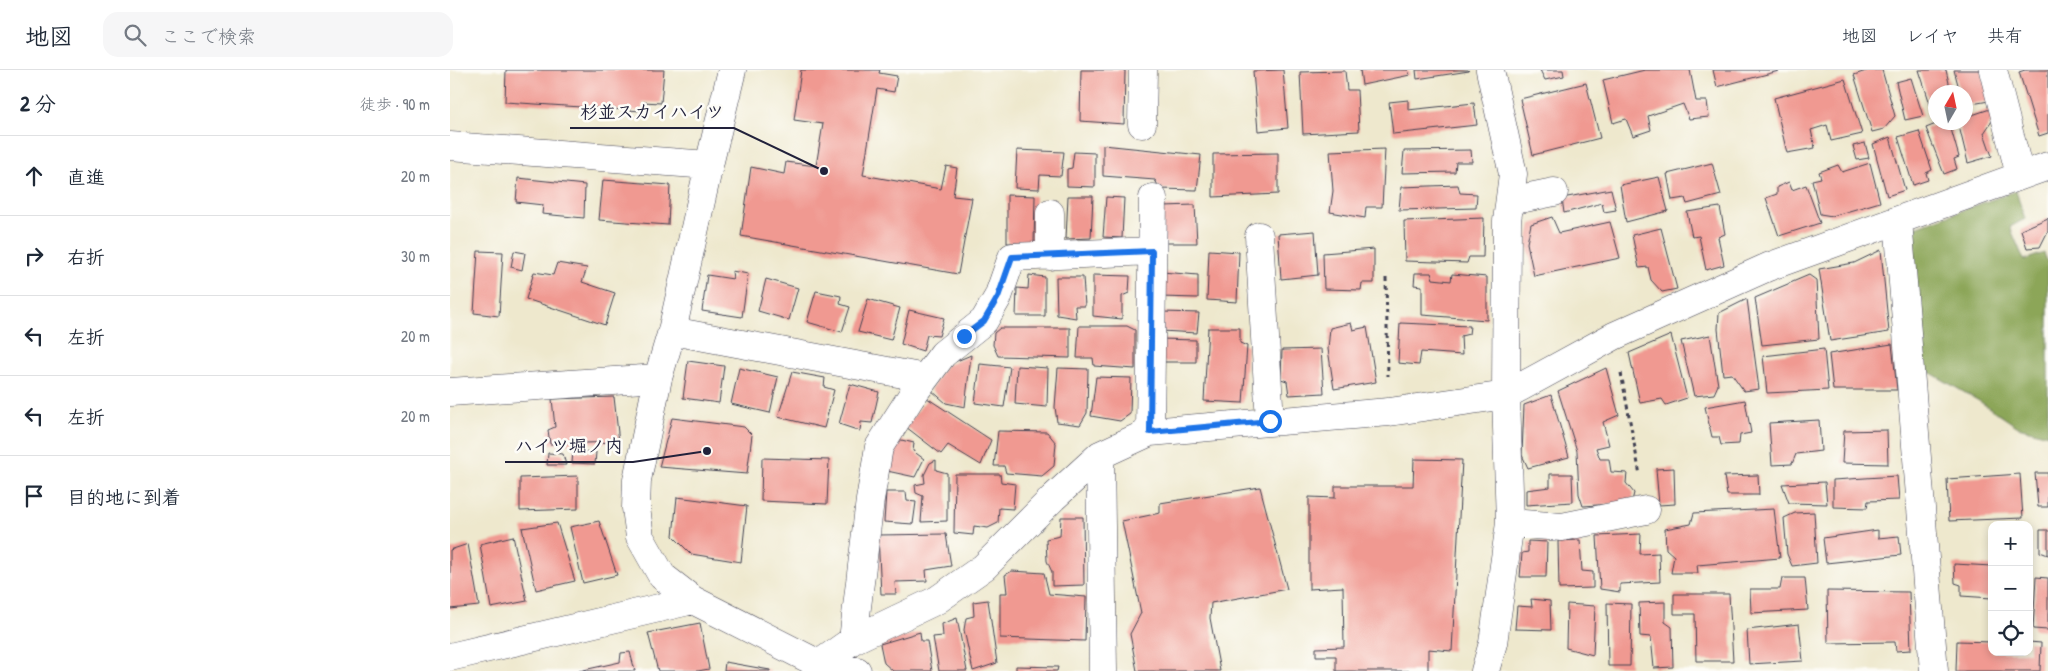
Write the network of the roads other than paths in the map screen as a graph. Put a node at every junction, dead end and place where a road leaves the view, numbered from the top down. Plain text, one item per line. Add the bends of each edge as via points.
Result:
1 (732, 70) edge
2 (1143, 70) edge
3 (1490, 70) edge
4 (1993, 70) edge
5 (1142, 124) dead end
6 (450, 146) edge
7 (709, 165) junction
8 (2048, 166) edge
9 (2020, 175) junction
10 (1554, 192) dead end
11 (1153, 198) dead end
12 (1510, 201) junction
13 (1050, 214) dead end
14 (1898, 220) junction
15 (1259, 236) dead end
16 (1152, 251) junction
17 (1050, 256) junction
18 (672, 331) junction
19 (658, 378) junction
20 (925, 378) junction
21 (450, 392) edge
22 (1506, 395) junction
23 (1270, 421) junction
24 (1150, 432) junction
25 (1100, 455) junction
26 (1646, 510) road end
27 (1510, 523) junction
28 (693, 600) junction
29 (853, 640) junction
30 (450, 657) edge
31 (818, 667) edge
32 (856, 671) edge
33 (1103, 671) edge
34 (1485, 671) edge
35 (1934, 671) edge

1 - 7 street
2 - 5 street
3 - 12 street via 1513,174
4 - 9 street
6 - 7 street
7 - 18 street
8 - 9 street
9 - 14 street
10 - 12 street
11 - 16 street
12 - 22 street via 1507,221
13 - 17 street
14 - 22 street via 1768,267 1614,336
14 - 35 street
15 - 23 street
16 - 17 street
16 - 24 street
17 - 20 street via 1012,257 998,297 984,321 943,354
18 - 19 street
18 - 20 street
19 - 21 street
19 - 28 street via 637,480 640,537 662,576
20 - 29 street via 879,447
22 - 23 street via 1389,412
22 - 27 street
23 - 24 street
24 - 25 street
25 - 29 street via 984,568 937,600
25 - 33 street
26 - 27 street via 1562,527
27 - 34 street via 1494,644
28 - 30 street
28 - 31 street
29 - 31 street
31 - 32 street

